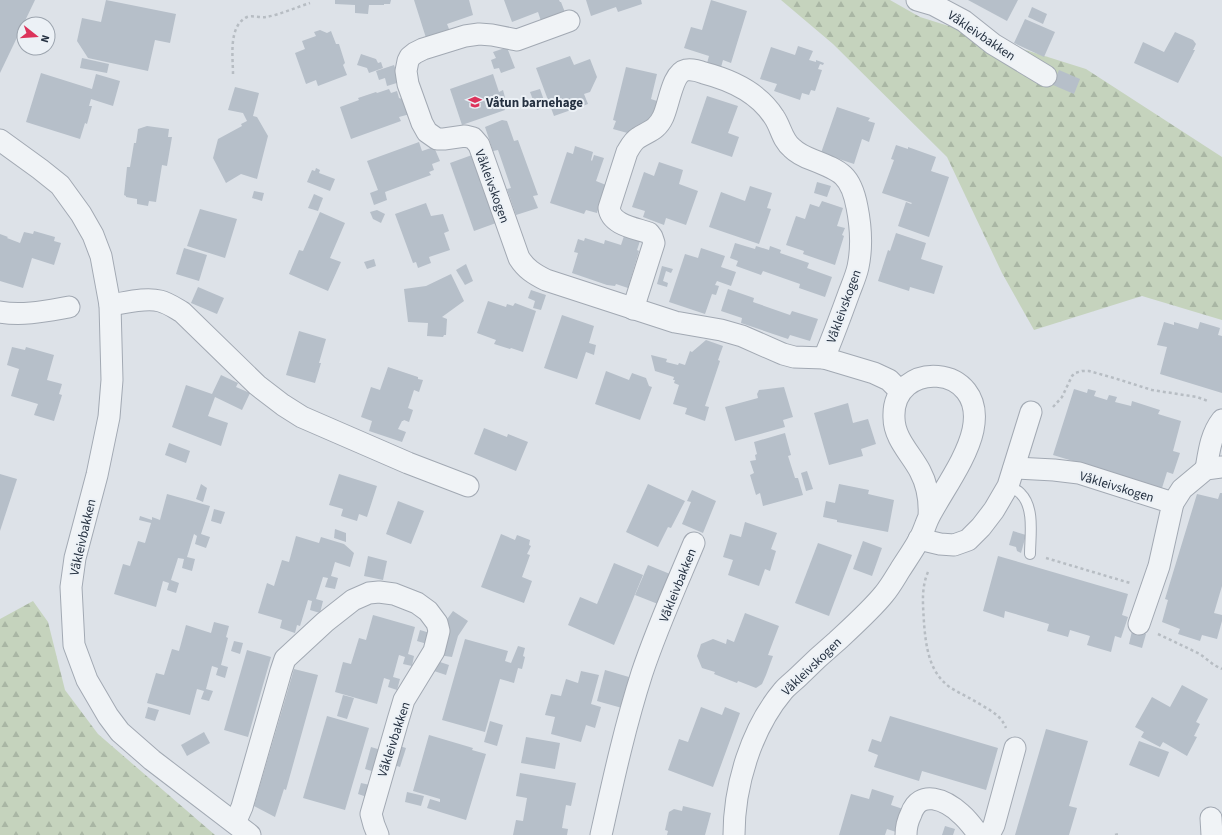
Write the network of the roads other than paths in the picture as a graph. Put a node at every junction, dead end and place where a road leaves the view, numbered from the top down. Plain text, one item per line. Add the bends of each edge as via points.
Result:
1 (917, 0) edge
2 (569, 21) dead end
3 (1046, 76) dead end
4 (0, 140) edge
5 (110, 305) junction
6 (69, 307) dead end
7 (633, 308) junction
8 (0, 312) edge
9 (824, 358) junction
10 (900, 391) junction
11 (1031, 412) road end
12 (1222, 420) edge
13 (1214, 468) edge
14 (1011, 477) junction
15 (468, 486) dead end
16 (1173, 503) junction
17 (929, 517) junction
18 (919, 539) junction
19 (694, 542) dead end
20 (1030, 552) road end
21 (1139, 624) road end
22 (1015, 748) road end
23 (243, 829) edge
24 (378, 835) edge
25 (601, 835) edge
26 (734, 835) edge
27 (906, 835) edge
28 (979, 835) edge
29 (989, 835) edge

1 - 3 street, Våkleivbakken via 948,11 993,44
2 - 7 street, Våkleivskogen via 517,40 479,34 423,49 408,61 408,84 427,132 433,137 444,139 465,136 473,138 479,145 519,258 525,267 546,280
4 - 5 street, Våkleivbakken via 60,186 81,214 100,256
5 - 15 street via 144,300 158,300 170,304 182,312 257,385 282,405 302,417
5 - 23 street, Våkleivbakken via 112,380 109,417 75,558 71,587 74,645 87,680 120,732 152,760
6 - 8 street via 36,312
7 - 9 street, Våkleivskogen via 675,322 721,330 794,357
7 - 9 street, Våkleivskogen via 654,243 649,233 619,222 610,214 609,208 627,152 637,138 660,123 675,80 680,74 685,70 693,70 718,76 747,90 764,104 791,148 800,155 841,172 854,193 860,230 858,268
9 - 10 street, Våkleivskogen via 874,373 889,380
10 - 17 street, Våkleivskogen via 895,404 896,431 926,485 930,500
10 - 17 street, Våkleivskogen via 925,377 936,375 948,378 961,385 971,398 975,414 969,444
11 - 14 street
12 - 13 street, Våkleivskogen via 1212,437
13 - 16 street, Våkleivskogen via 1182,489
14 - 16 street, Våkleivskogen via 1054,470 1079,473
14 - 18 street via 994,510 968,540 954,545
14 - 20 lane via 1029,507
16 - 21 street, Våkleivskogen via 1159,566
17 - 18 street, Våkleivskogen
18 - 26 street, Våkleivskogen via 884,594 783,691 767,714 742,773 736,801
19 - 25 street, Våkleivbakken via 642,673 624,735
22 - 29 street
23 - 24 street, Våkleivbakken via 242,807 285,659 353,600 379,592 394,594 417,603 428,611 437,623 439,631 434,651 404,700 398,720 371,814
27 - 28 street via 912,809 917,802 925,798 949,805 961,814

